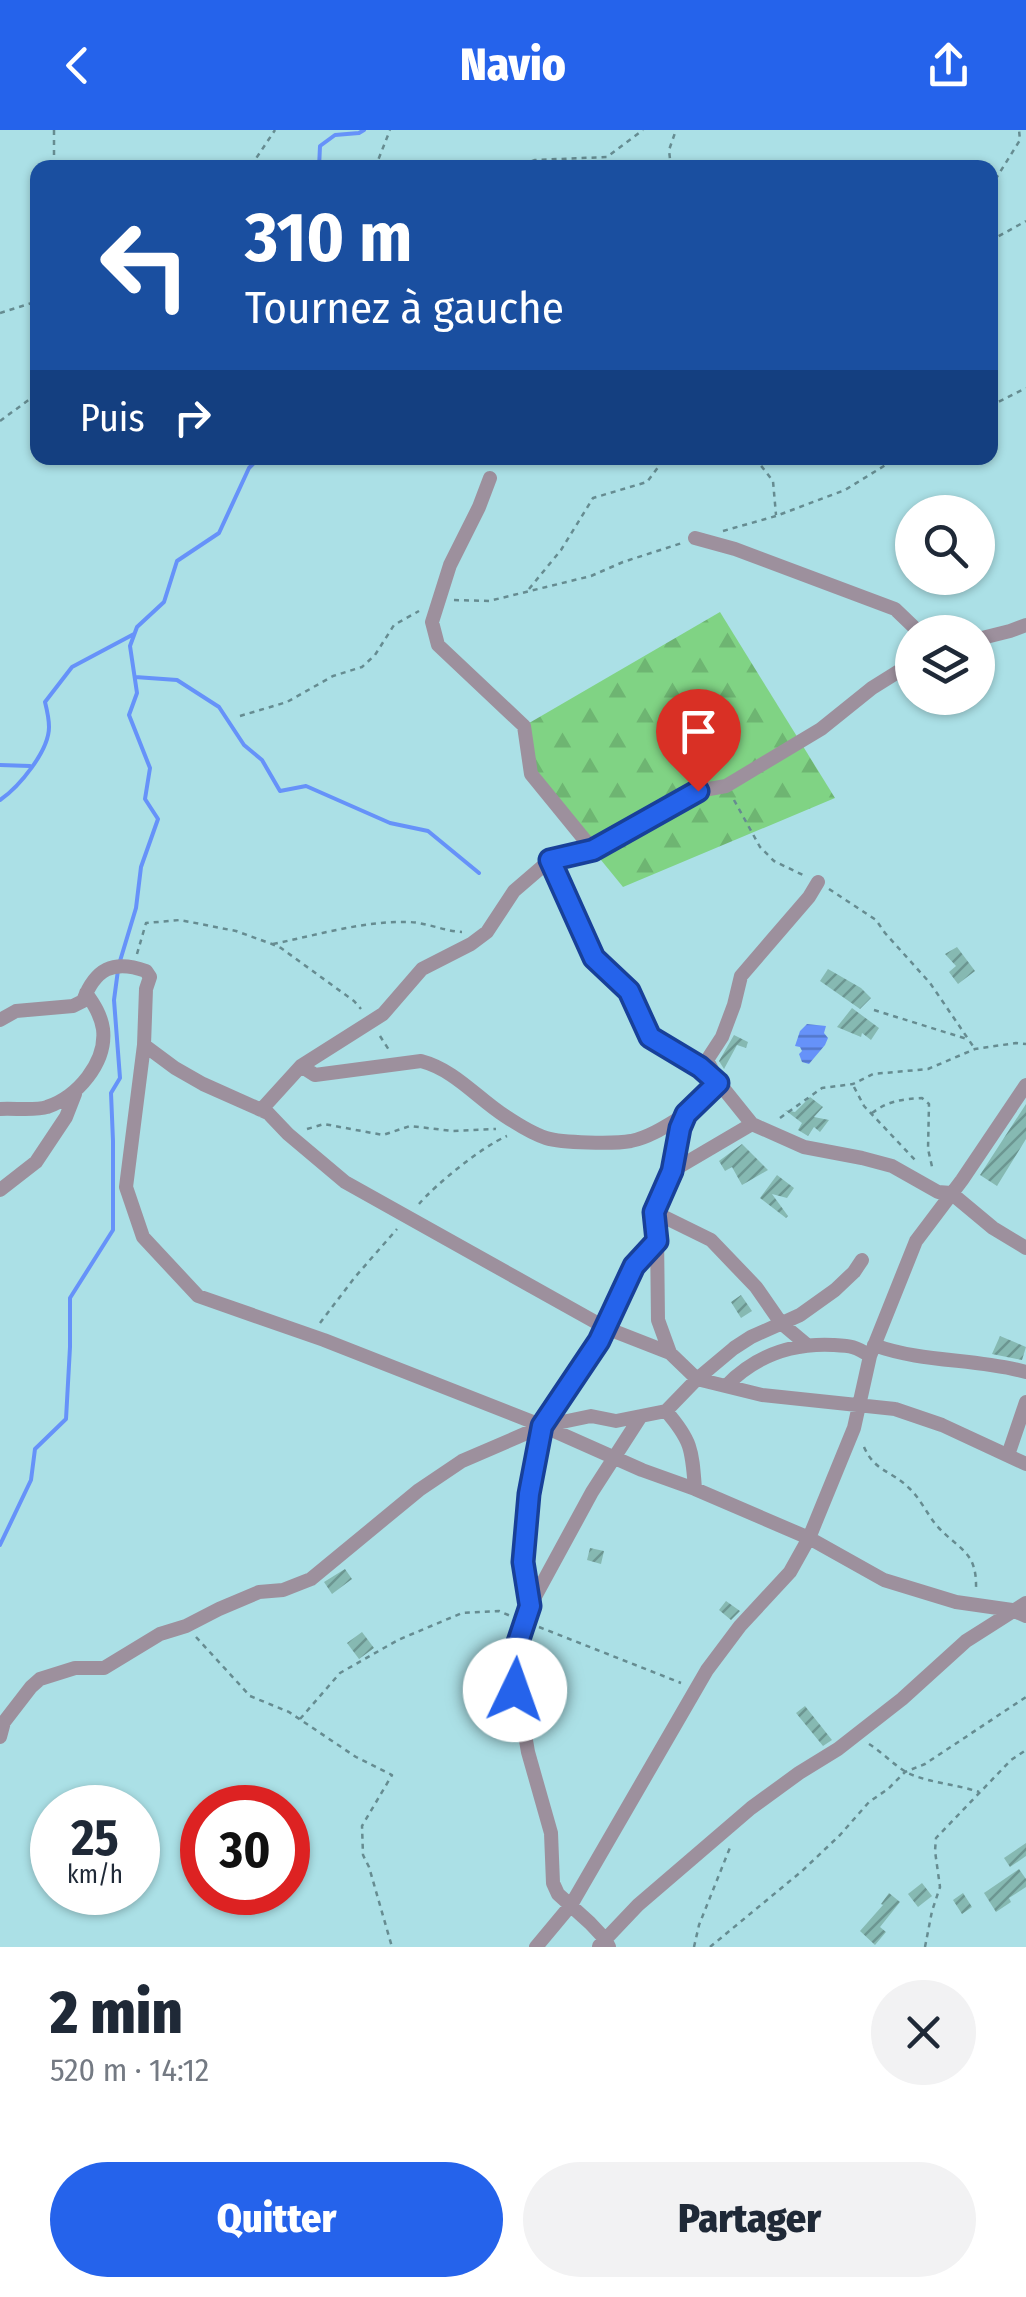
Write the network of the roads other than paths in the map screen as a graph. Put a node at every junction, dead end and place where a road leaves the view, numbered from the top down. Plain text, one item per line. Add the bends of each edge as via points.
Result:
1 (490, 478) dead end
2 (695, 538) road end
3 (901, 615) edge
4 (1026, 625) edge
5 (995, 635) edge
6 (895, 673) edge
7 (593, 850) junction
8 (550, 860) junction
9 (818, 882) road end
10 (86, 993) junction
11 (0, 1020) edge
12 (144, 1045) junction
13 (302, 1066) junction
14 (718, 1083) junction
15 (1026, 1085) edge
16 (76, 1089) junction
17 (0, 1110) edge
18 (262, 1110) junction
19 (686, 1114) junction
20 (752, 1124) junction
21 (672, 1171) junction
22 (0, 1190) edge
23 (944, 1192) junction
24 (654, 1212) junction
25 (657, 1241) junction
26 (1026, 1248) edge
27 (862, 1260) dead end
28 (782, 1323) junction
29 (606, 1328) junction
30 (806, 1344) junction
31 (872, 1351) junction
32 (670, 1353) junction
33 (1026, 1372) edge
34 (697, 1379) junction
35 (726, 1386) junction
36 (1026, 1402) edge
37 (858, 1405) junction
38 (666, 1411) junction
39 (641, 1416) junction
40 (542, 1426) junction
41 (1008, 1455) junction
42 (615, 1459) junction
43 (1026, 1464) edge
44 (694, 1489) junction
45 (808, 1538) junction
46 (530, 1606) junction
47 (1021, 1610) edge
48 (0, 1738) edge
49 (570, 1905) junction
50 (604, 1944) edge
51 (536, 1947) edge

1 - 7 street via 432,622 438,645 524,726 531,774
2 - 3 street
4 - 5 street
6 - 7 street via 821,729 726,786 698,791
7 - 8 street
8 - 13 street via 514,891 487,932 422,969 383,1014
8 - 14 street via 594,958 629,991 650,1037
9 - 14 street via 741,976 722,1037 706,1060
10 - 11 street via 73,1006
10 - 12 street via 110,968 146,971
10 - 16 street via 97,1008 103,1045 90,1076
12 - 18 street via 203,1084
12 - 40 street via 126,1186 143,1237 198,1296
13 - 18 street
13 - 19 street via 315,1075 421,1061 546,1138 629,1142
14 - 19 street
14 - 20 street
15 - 23 street
16 - 17 street via 41,1110
16 - 22 street via 36,1162
18 - 29 street via 345,1182
19 - 21 street
20 - 21 street
20 - 23 street via 804,1147 892,1166
21 - 24 street
23 - 26 street
23 - 31 street via 916,1241
24 - 25 street
24 - 28 street via 710,1240
25 - 29 street via 634,1266
25 - 32 street via 658,1320
27 - 28 street via 835,1290
28 - 30 street
28 - 34 street via 734,1348
29 - 32 street
29 - 40 street
30 - 31 street
30 - 35 street via 765,1356
31 - 33 street
31 - 37 street
32 - 34 street
34 - 35 street
34 - 38 street
35 - 37 street
36 - 41 street
37 - 41 street via 942,1424
37 - 45 street
38 - 39 street
38 - 44 street via 688,1441
39 - 40 street
39 - 42 street
40 - 42 street
40 - 46 street via 523,1562
40 - 48 street via 462,1461 311,1579 219,1608 104,1668 40,1679 4,1722
41 - 43 street
42 - 44 street
42 - 46 street
44 - 45 street
45 - 47 street via 884,1580 956,1602
45 - 49 street via 790,1572 707,1670
46 - 49 street via 512,1660 515,1690 551,1833 553,1883
47 - 50 street via 966,1641 908,1694 751,1808 638,1905
49 - 50 street
49 - 51 street

